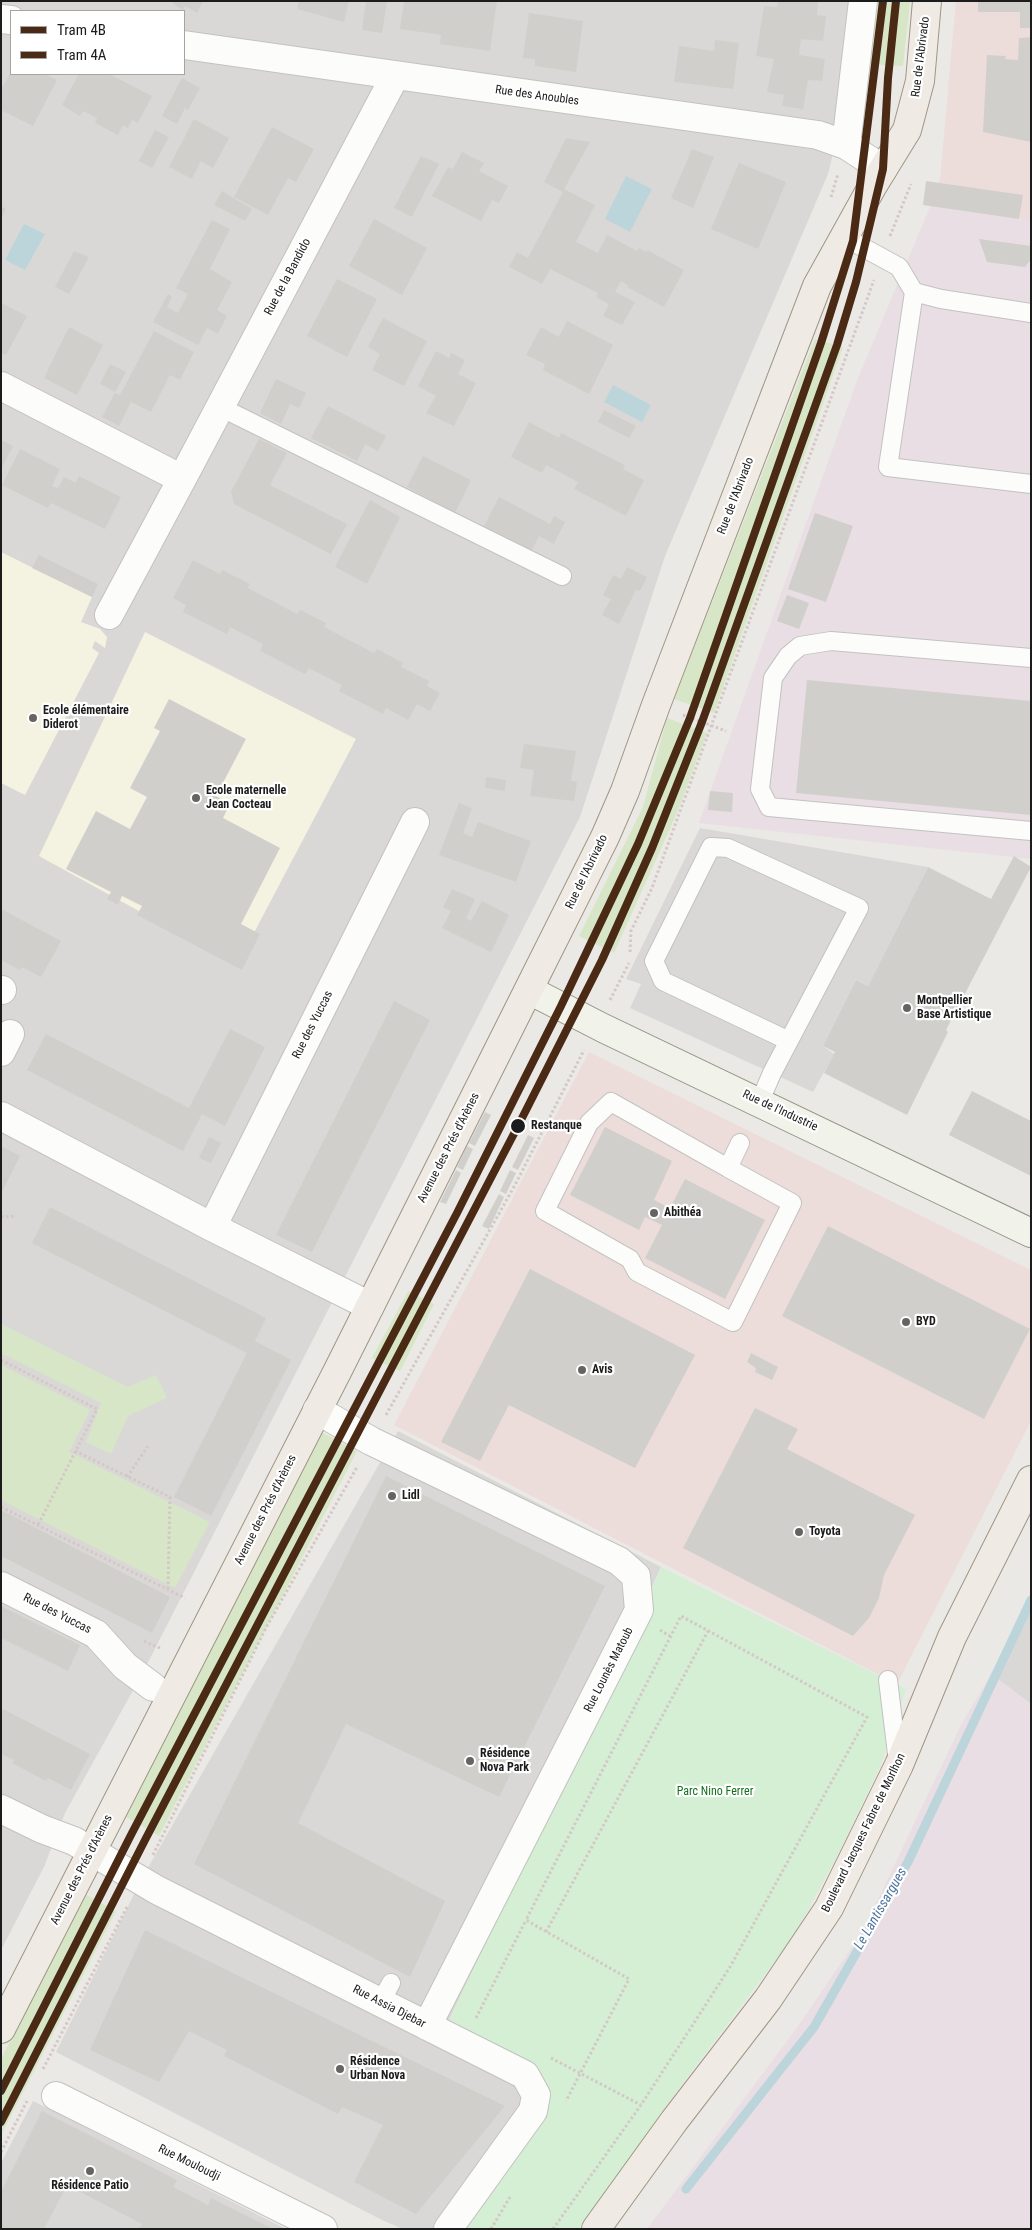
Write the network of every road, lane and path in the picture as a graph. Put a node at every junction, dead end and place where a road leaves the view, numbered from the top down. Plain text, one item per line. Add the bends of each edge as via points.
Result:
1 (863, 1) edge
2 (927, 1) edge
3 (185, 45) edge
4 (395, 76) junction
5 (846, 145) junction
6 (883, 169) junction
7 (828, 205) dead end
8 (844, 237) junction
9 (876, 277) dead end
10 (914, 292) junction
11 (1031, 313) edge
12 (1, 386) edge
13 (220, 407) junction
14 (182, 479) junction
15 (1031, 484) edge
16 (562, 576) dead end
17 (109, 615) dead end
18 (1031, 658) edge
19 (415, 822) dead end
20 (1031, 831) edge
21 (529, 990) junction
22 (597, 1025) junction
23 (789, 1041) junction
24 (760, 1101) junction
25 (1, 1116) edge
26 (740, 1143) dead end
27 (728, 1168) junction
28 (16, 1216) dead end
29 (1, 1217) edge
30 (212, 1227) junction
31 (1031, 1233) edge
32 (370, 1306) junction
33 (1, 1360) edge
34 (317, 1410) junction
35 (371, 1440) junction
36 (148, 1446) dead end
37 (75, 1451) junction
38 (127, 1476) junction
39 (1031, 1480) edge
40 (1, 1507) edge
41 (38, 1525) junction
42 (1, 1586) edge
43 (168, 1589) junction
44 (185, 1598) dead end
45 (708, 1631) junction
46 (150, 1644) dead end
47 (160, 1648) dead end
48 (888, 1680) dead end
49 (153, 1687) dead end
50 (899, 1765) junction
51 (1, 1809) edge
52 (91, 1852) junction
53 (140, 1880) junction
54 (526, 1920) junction
55 (546, 1932) junction
56 (484, 2024) dead end
57 (428, 2026) junction
58 (1, 2028) edge
59 (546, 2055) dead end
60 (580, 2074) junction
61 (42, 2089) junction
62 (563, 2106) dead end
63 (641, 2106) junction
64 (1, 2152) edge
65 (511, 2196) dead end
66 (323, 2229) edge
67 (448, 2229) edge
68 (491, 2229) edge
69 (553, 2229) edge
70 (596, 2229) edge

1 - 5 street
2 - 6 main road, Rue de l'Abrivado via 920,81 913,111 907,130
3 - 4 street, Rue des Anoubles
4 - 5 street, Rue des Anoubles via 818,135
4 - 13 street, Rue de la Bandido
5 - 6 street, Rue des Anoubles
5 - 7 path
6 - 8 main road, Rue de l'Abrivado
8 - 10 lane via 899,267
8 - 21 main road, Rue de l'Abrivado via 817,286 625,791
9 - 22 path via 652,888 631,931 628,964
10 - 11 lane
10 - 15 lane via 888,467
12 - 14 street
13 - 14 street, Rue de la Bandido
13 - 16 lane
14 - 17 street, Rue de la Bandido
18 - 20 lane via 830,640 800,646 788,656 773,678 760,788 769,807
19 - 30 street, Rue des Yuccas
21 - 22 street, Rue de l'Industrie
21 - 32 main road, Avenue des Prés d'Arènes
22 - 24 street, Rue de l'Industrie
22 - 35 path via 515,1185
23 - 23 lane via 859,908 728,848 711,847 654,961 663,980
23 - 24 lane
24 - 31 street, Rue de l'Industrie
25 - 30 street
26 - 27 lane
27 - 27 lane via 611,1102 589,1123 545,1211 630,1259 636,1272 732,1322 792,1203
28 - 29 path
30 - 32 street
32 - 34 main road, Avenue des Prés d'Arènes
33 - 37 path via 97,1409
34 - 35 street, Rue Lounès Matoub
34 - 52 main road, Avenue des Prés d'Arènes
35 - 53 path via 267,1626
35 - 57 street, Rue Lounès Matoub via 619,1561 636,1576 638,1593 639,1610
36 - 38 path
37 - 38 path
37 - 41 path
38 - 43 path via 170,1497
39 - 50 main road, Boulevard Jacques Fabre de Morlhon via 952,1637
40 - 41 path
41 - 43 path
42 - 49 street, Rue des Yuccas via 96,1634 125,1666
43 - 44 path
45 - 54 path via 681,1616
45 - 55 path
45 - 63 path via 867,1717 730,1967
46 - 47 path
48 - 50 lane
50 - 70 main road, Boulevard Jacques Fabre de Morlhon via 828,1908 768,1999 674,2120
51 - 52 street, Rue Assia Djebar
52 - 53 street, Rue Assia Djebar
52 - 58 main road, Avenue des Prés d'Arènes
53 - 57 street, Rue Assia Djebar via 386,1993
53 - 61 path
54 - 55 path
54 - 56 path via 475,2019
55 - 60 path via 629,1979
57 - 67 street, Rue Assia Djebar via 525,2075 536,2095 533,2111
59 - 60 path
60 - 62 path
60 - 63 path
61 - 64 path
61 - 66 street, Rue Mouloudji
63 - 69 path
65 - 68 path

